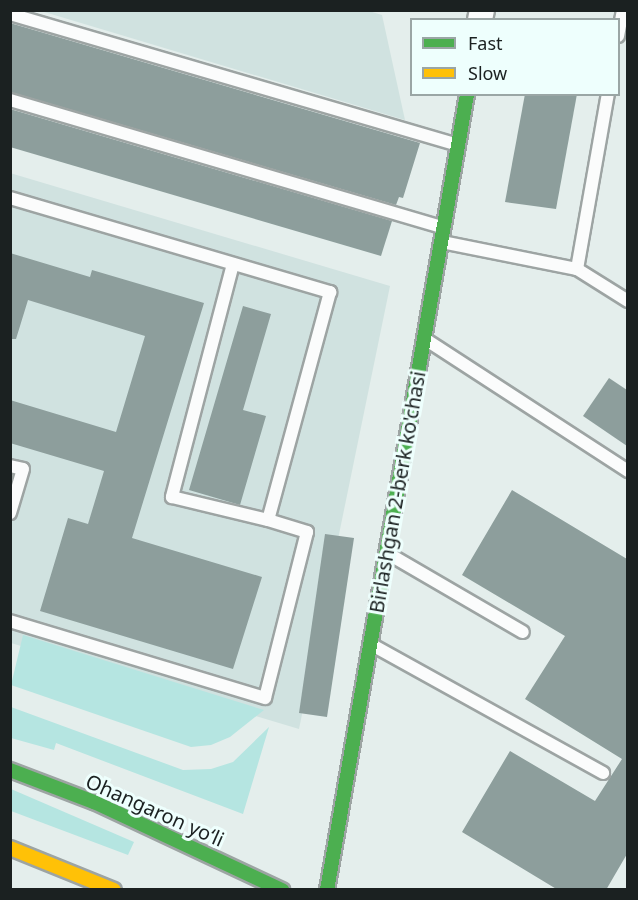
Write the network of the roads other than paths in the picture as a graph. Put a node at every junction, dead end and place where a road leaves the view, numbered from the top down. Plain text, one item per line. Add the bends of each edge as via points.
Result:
1 (623, 10) edge
2 (10, 14) edge
3 (620, 26) edge
4 (467, 96) edge
5 (608, 96) edge
6 (10, 100) edge
7 (458, 145) junction
8 (10, 198) edge
9 (442, 235) junction
10 (233, 264) junction
11 (577, 269) junction
12 (627, 301) edge
13 (424, 338) junction
14 (10, 466) edge
15 (627, 471) edge
16 (10, 513) edge
17 (268, 520) junction
18 (386, 553) junction
19 (10, 621) edge
20 (523, 632) dead end
21 (370, 643) junction
22 (10, 770) edge
23 (603, 773) dead end
24 (10, 848) edge
25 (114, 890) edge
26 (282, 890) edge
27 (327, 890) edge

1 - 3 lane
2 - 7 lane
4 - 7 main road, Birlashgan 2-berk ko'chasi
5 - 11 lane
6 - 9 lane
7 - 9 main road, Birlashgan 2-berk ko'chasi
8 - 10 lane
9 - 11 lane
9 - 13 main road, Birlashgan 2-berk ko'chasi
10 - 17 lane via 330,292
10 - 17 lane via 172,497
11 - 12 lane
13 - 15 lane
13 - 18 main road, Birlashgan 2-berk ko'chasi
14 - 16 lane via 23,469
17 - 19 lane via 307,532 265,698
18 - 20 lane
18 - 21 main road, Birlashgan 2-berk ko'chasi
21 - 23 lane
21 - 27 main road, Birlashgan 2-berk ko'chasi
22 - 26 main road, Ohangaron yoʻli via 94,802
24 - 25 main road

